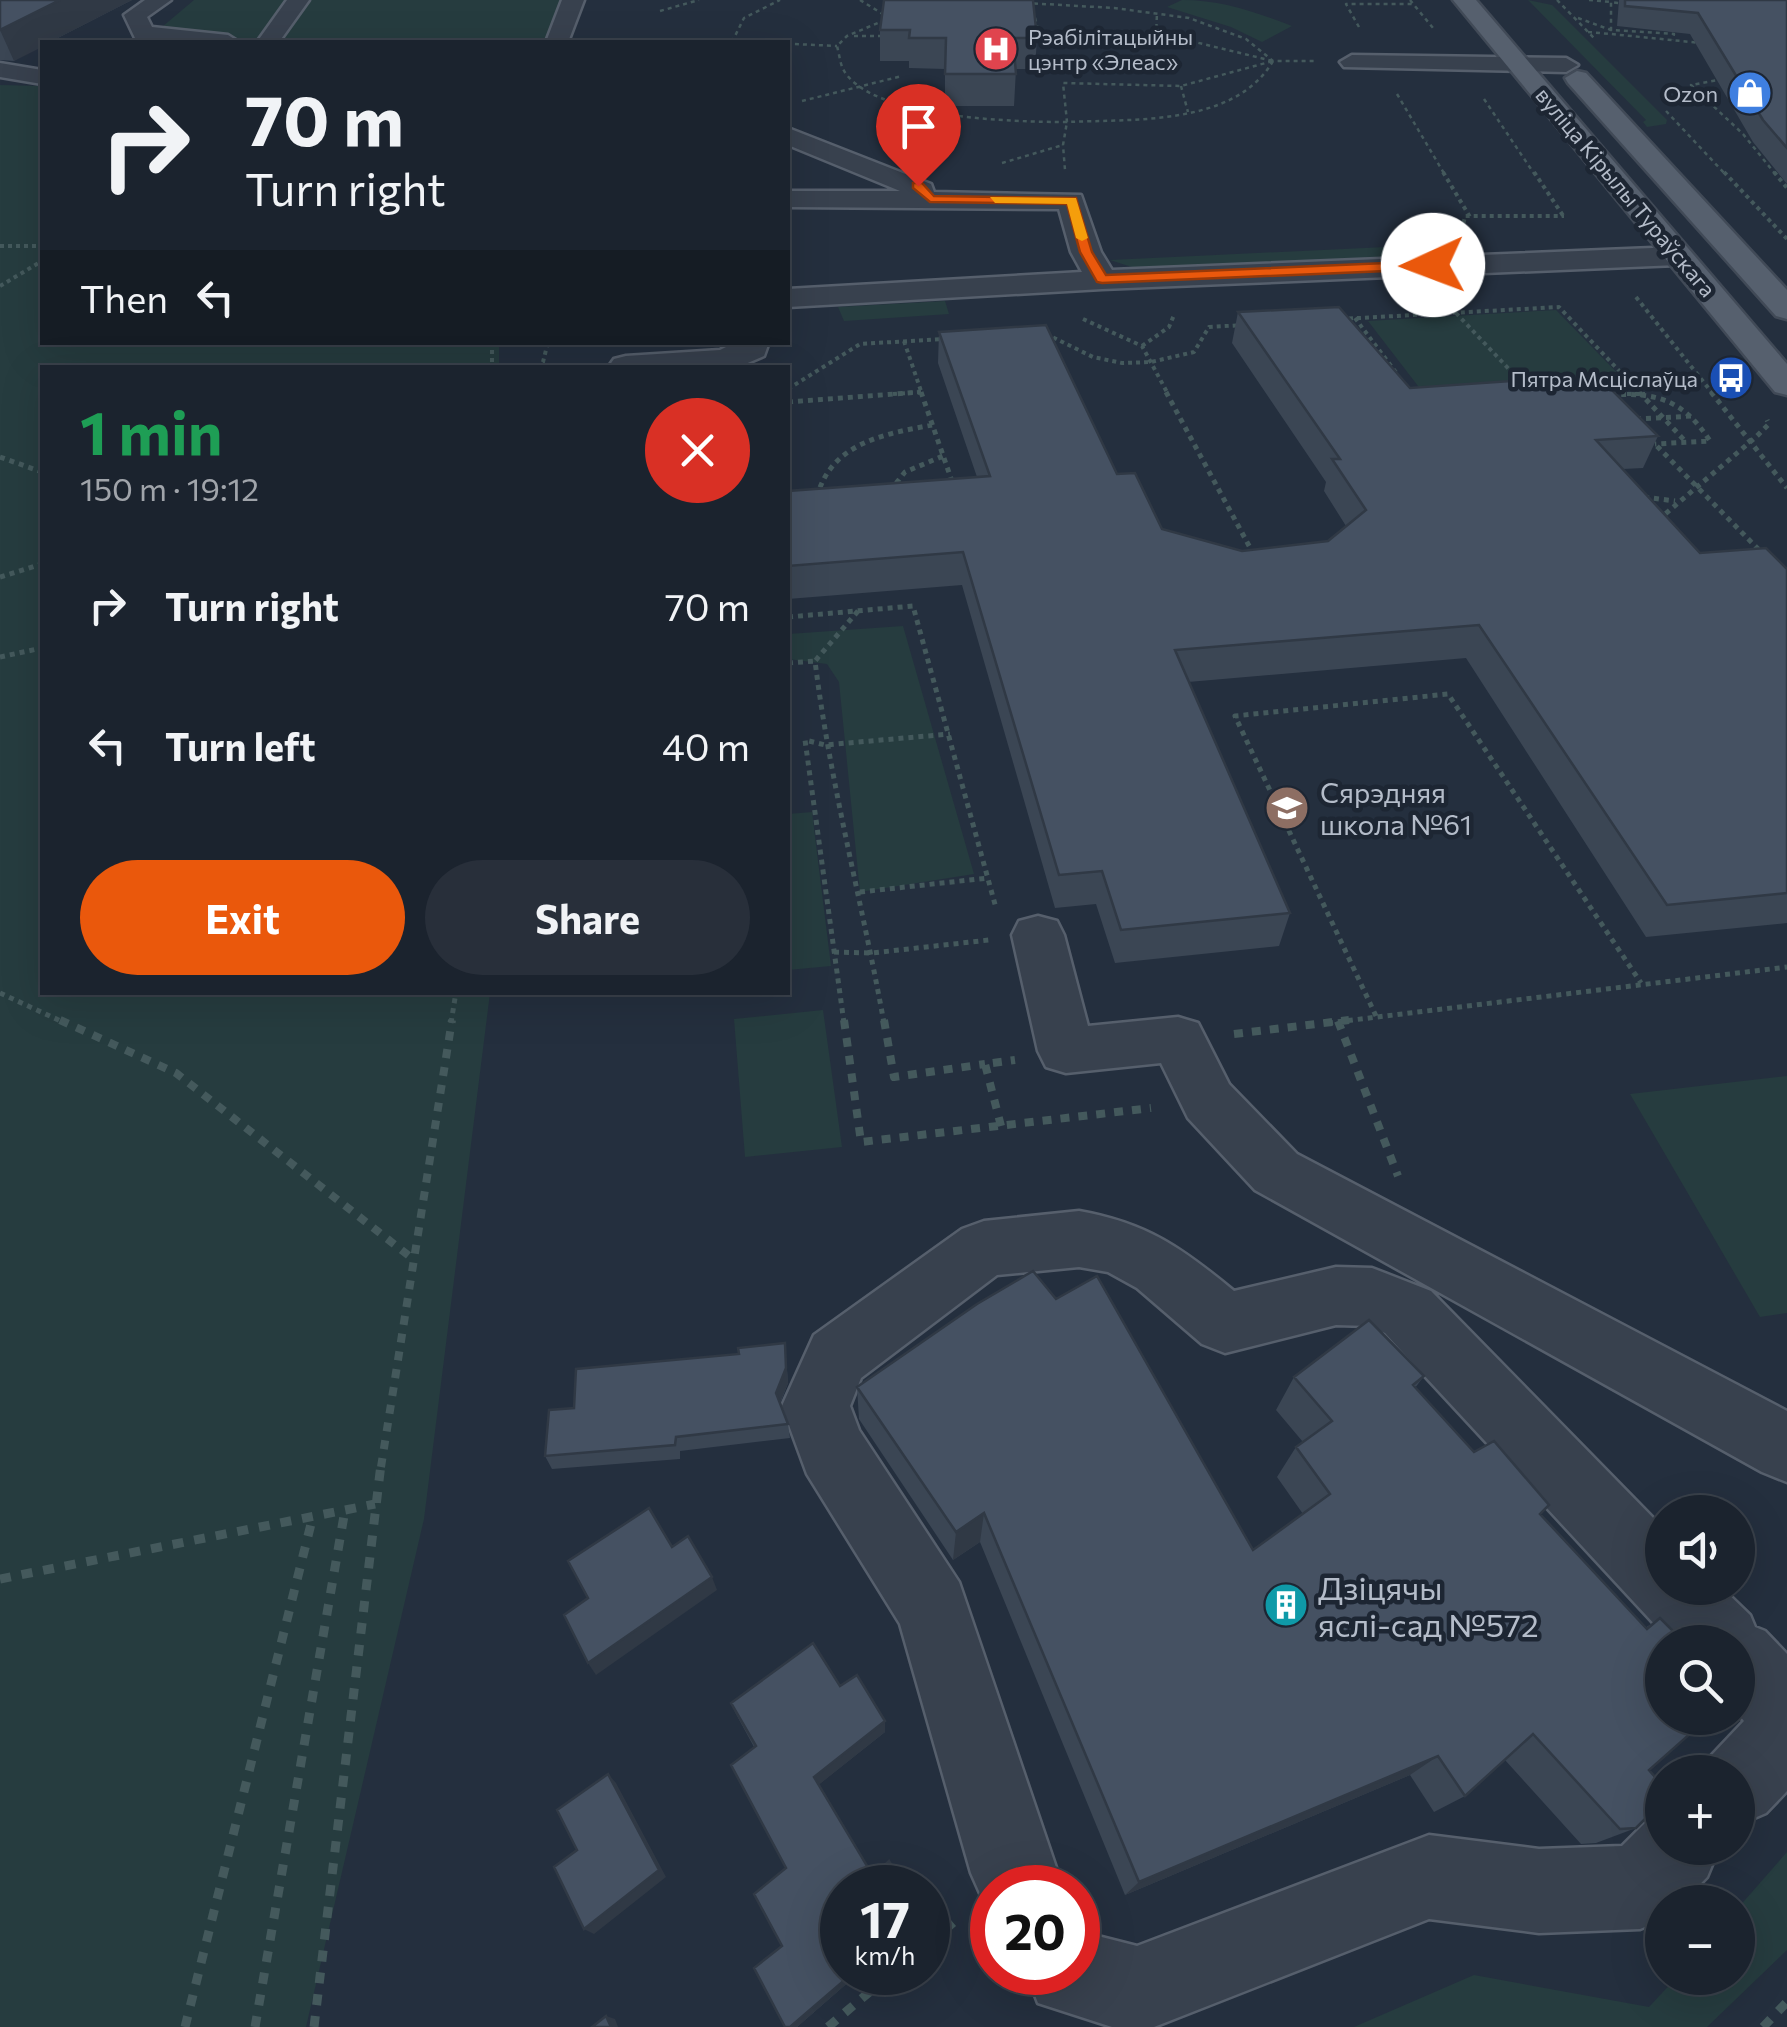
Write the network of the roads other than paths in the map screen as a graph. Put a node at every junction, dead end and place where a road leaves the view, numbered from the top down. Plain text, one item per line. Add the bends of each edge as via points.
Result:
1 (160, 0) edge
2 (298, 0) edge
3 (574, 0) edge
4 (1464, 0) edge
5 (1541, 39) dead end
6 (209, 40) edge
7 (269, 40) edge
8 (558, 40) edge
9 (1352, 62) road end
10 (1520, 64) junction
11 (1566, 65) junction
12 (0, 70) edge
13 (40, 77) edge
14 (790, 137) edge
15 (790, 199) edge
16 (930, 199) junction
17 (1677, 256) junction
18 (1102, 280) junction
19 (790, 298) edge
20 (1787, 309) edge
21 (752, 345) edge
22 (643, 365) edge
23 (1787, 385) edge
24 (1014, 932) road end
25 (1787, 1448) edge
26 (1645, 1562) edge
27 (1686, 1605) edge
28 (1706, 1625) edge
29 (1755, 1676) edge
30 (1787, 1710) edge
31 (1787, 1733) edge
32 (1755, 1767) edge
33 (1011, 1865) edge
34 (1662, 1865) edge
35 (1100, 1980) edge

1 - 6 lane via 135,14 142,33
2 - 7 lane
3 - 8 lane
4 - 10 main road, вуліца Кірылы Тураўскага
5 - 11 main road, вуліца Кірылы Тураўскага
9 - 10 lane
10 - 11 lane
10 - 17 main road, вуліца Кірылы Тураўскага
11 - 20 main road, вуліца Кірылы Тураўскага
12 - 13 lane
14 - 16 lane via 918,186
15 - 16 lane
16 - 18 lane via 1072,201 1086,252
17 - 18 lane
17 - 23 main road, вуліца Кірылы Тураўскага
18 - 19 lane
21 - 22 lane via 726,360
24 - 25 lane via 1066,1051 1178,1039 1208,1101 1276,1172
26 - 33 lane via 1408,1312 1372,1297 1336,1296 1224,1324 1159,1268 1119,1246 1080,1238 984,1248 837,1357 816,1406 832,1450 934,1608
27 - 28 lane
29 - 30 lane
31 - 32 lane
34 - 35 lane via 1640,1888 1539,1891 1429,1877 1137,1990

